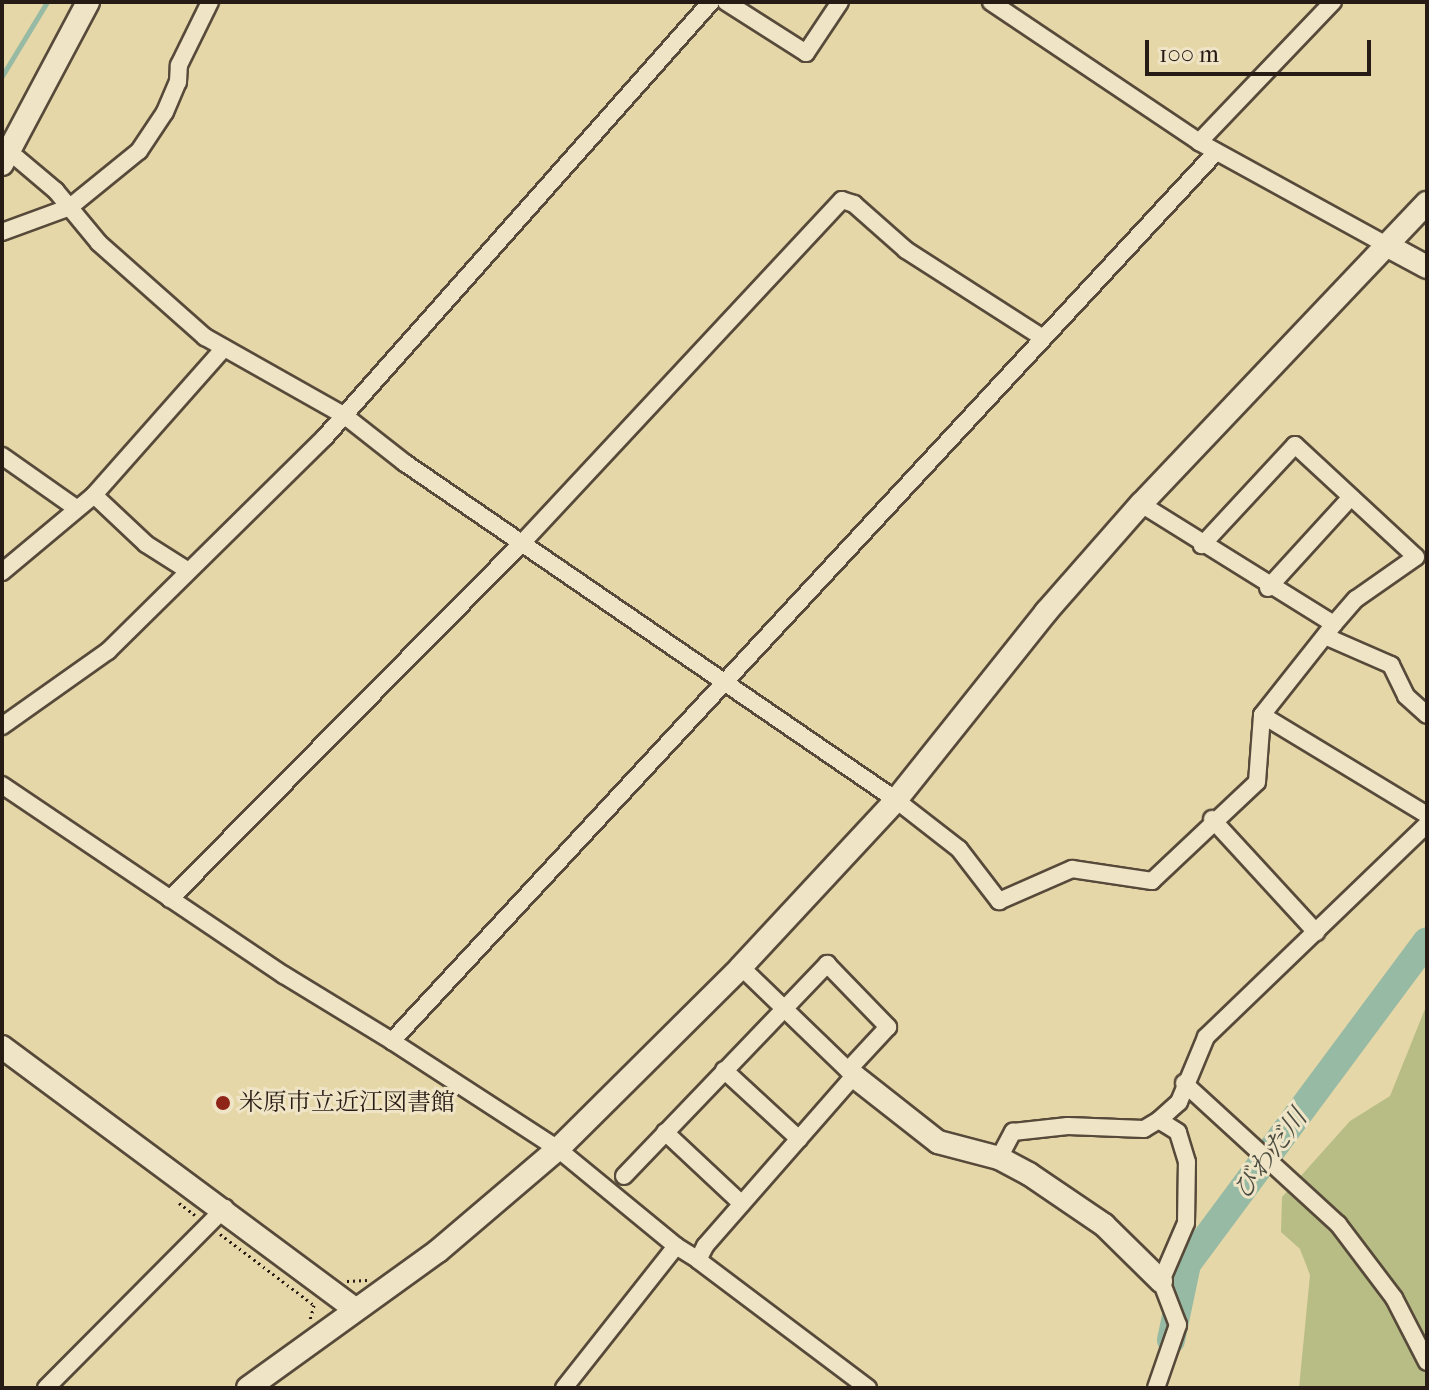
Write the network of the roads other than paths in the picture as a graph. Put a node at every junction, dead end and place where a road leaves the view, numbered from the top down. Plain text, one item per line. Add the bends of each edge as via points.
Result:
1 (88, 2) edge
2 (210, 2) edge
3 (711, 2) edge
4 (726, 2) edge
5 (840, 2) edge
6 (991, 2) edge
7 (1333, 2) edge
8 (1199, 142) junction
9 (1216, 152) junction
10 (10, 161) edge
11 (1427, 203) edge
12 (70, 207) junction
13 (2, 232) edge
14 (1388, 246) junction
15 (1427, 267) edge
16 (1043, 338) junction
17 (224, 348) junction
18 (345, 416) junction
19 (2, 456) edge
20 (94, 495) junction
21 (1351, 497) junction
22 (1141, 504) junction
23 (76, 508) junction
24 (522, 543) junction
25 (1202, 545) junction
26 (187, 570) junction
27 (2, 572) edge
28 (1268, 588) junction
29 (1330, 630) junction
30 (723, 684) junction
31 (1262, 715) junction
32 (1427, 715) edge
33 (2, 726) edge
34 (2, 785) edge
35 (896, 800) junction
36 (1427, 815) edge
37 (1212, 819) junction
38 (1427, 824) edge
39 (170, 899) junction
40 (1316, 932) junction
41 (741, 967) junction
42 (783, 1007) junction
43 (392, 1041) junction
44 (2, 1047) edge
45 (724, 1070) junction
46 (851, 1073) junction
47 (1184, 1083) junction
48 (1159, 1120) junction
49 (665, 1132) junction
50 (799, 1139) junction
51 (558, 1149) junction
52 (999, 1158) junction
53 (624, 1176) dead end
54 (742, 1204) junction
55 (225, 1208) junction
56 (676, 1246) junction
57 (698, 1260) junction
58 (1161, 1281) junction
59 (354, 1308) junction
60 (1427, 1362) edge
61 (46, 1388) edge
62 (248, 1388) edge
63 (564, 1388) edge
64 (868, 1388) edge
65 (1156, 1388) edge

1 - 10 street
2 - 12 street via 179,65 165,112 139,151
3 - 18 street
4 - 5 street via 806,53
6 - 8 street
7 - 8 street
8 - 9 street
9 - 14 street via 1293,189
9 - 16 street
10 - 12 street
11 - 14 street
12 - 13 street
12 - 17 street via 109,252
14 - 15 street
14 - 22 street
16 - 24 street via 906,250 854,204 842,200
16 - 30 street
17 - 18 street
17 - 20 street
18 - 24 street
18 - 26 street
19 - 23 street
20 - 23 street
20 - 26 street via 146,544
21 - 25 street via 1295,445
21 - 28 street
21 - 29 street via 1416,557 1356,599
22 - 25 street
22 - 35 street via 1046,612
23 - 27 street
24 - 30 street
24 - 39 street
25 - 28 street
26 - 33 street via 108,651
28 - 29 street
29 - 31 street
29 - 32 street via 1391,665 1406,696
30 - 35 street
30 - 43 street
31 - 36 street
31 - 37 street via 1257,782
34 - 39 street
35 - 37 street via 959,849 999,901 1072,869 1152,881 1195,845
35 - 41 street
37 - 40 street
38 - 40 street
39 - 43 street
40 - 47 street via 1206,1037
41 - 42 street
41 - 51 street
42 - 45 street
42 - 46 street
42 - 46 street via 827,964 888,1027
43 - 51 street
44 - 55 street
45 - 49 street
45 - 50 street
46 - 50 street
46 - 52 street via 938,1142
47 - 48 street via 1179,1102
47 - 60 street via 1338,1224 1394,1298
48 - 52 street via 1144,1129 1068,1126 1013,1132
48 - 58 street via 1178,1132 1187,1162 1186,1223
49 - 53 street
49 - 54 street
50 - 54 street
51 - 56 street
51 - 59 street via 438,1251
52 - 58 street via 1104,1225
54 - 57 street
55 - 59 street
55 - 61 street
56 - 57 street
56 - 63 street
57 - 64 street
58 - 65 street via 1178,1325
59 - 62 street

